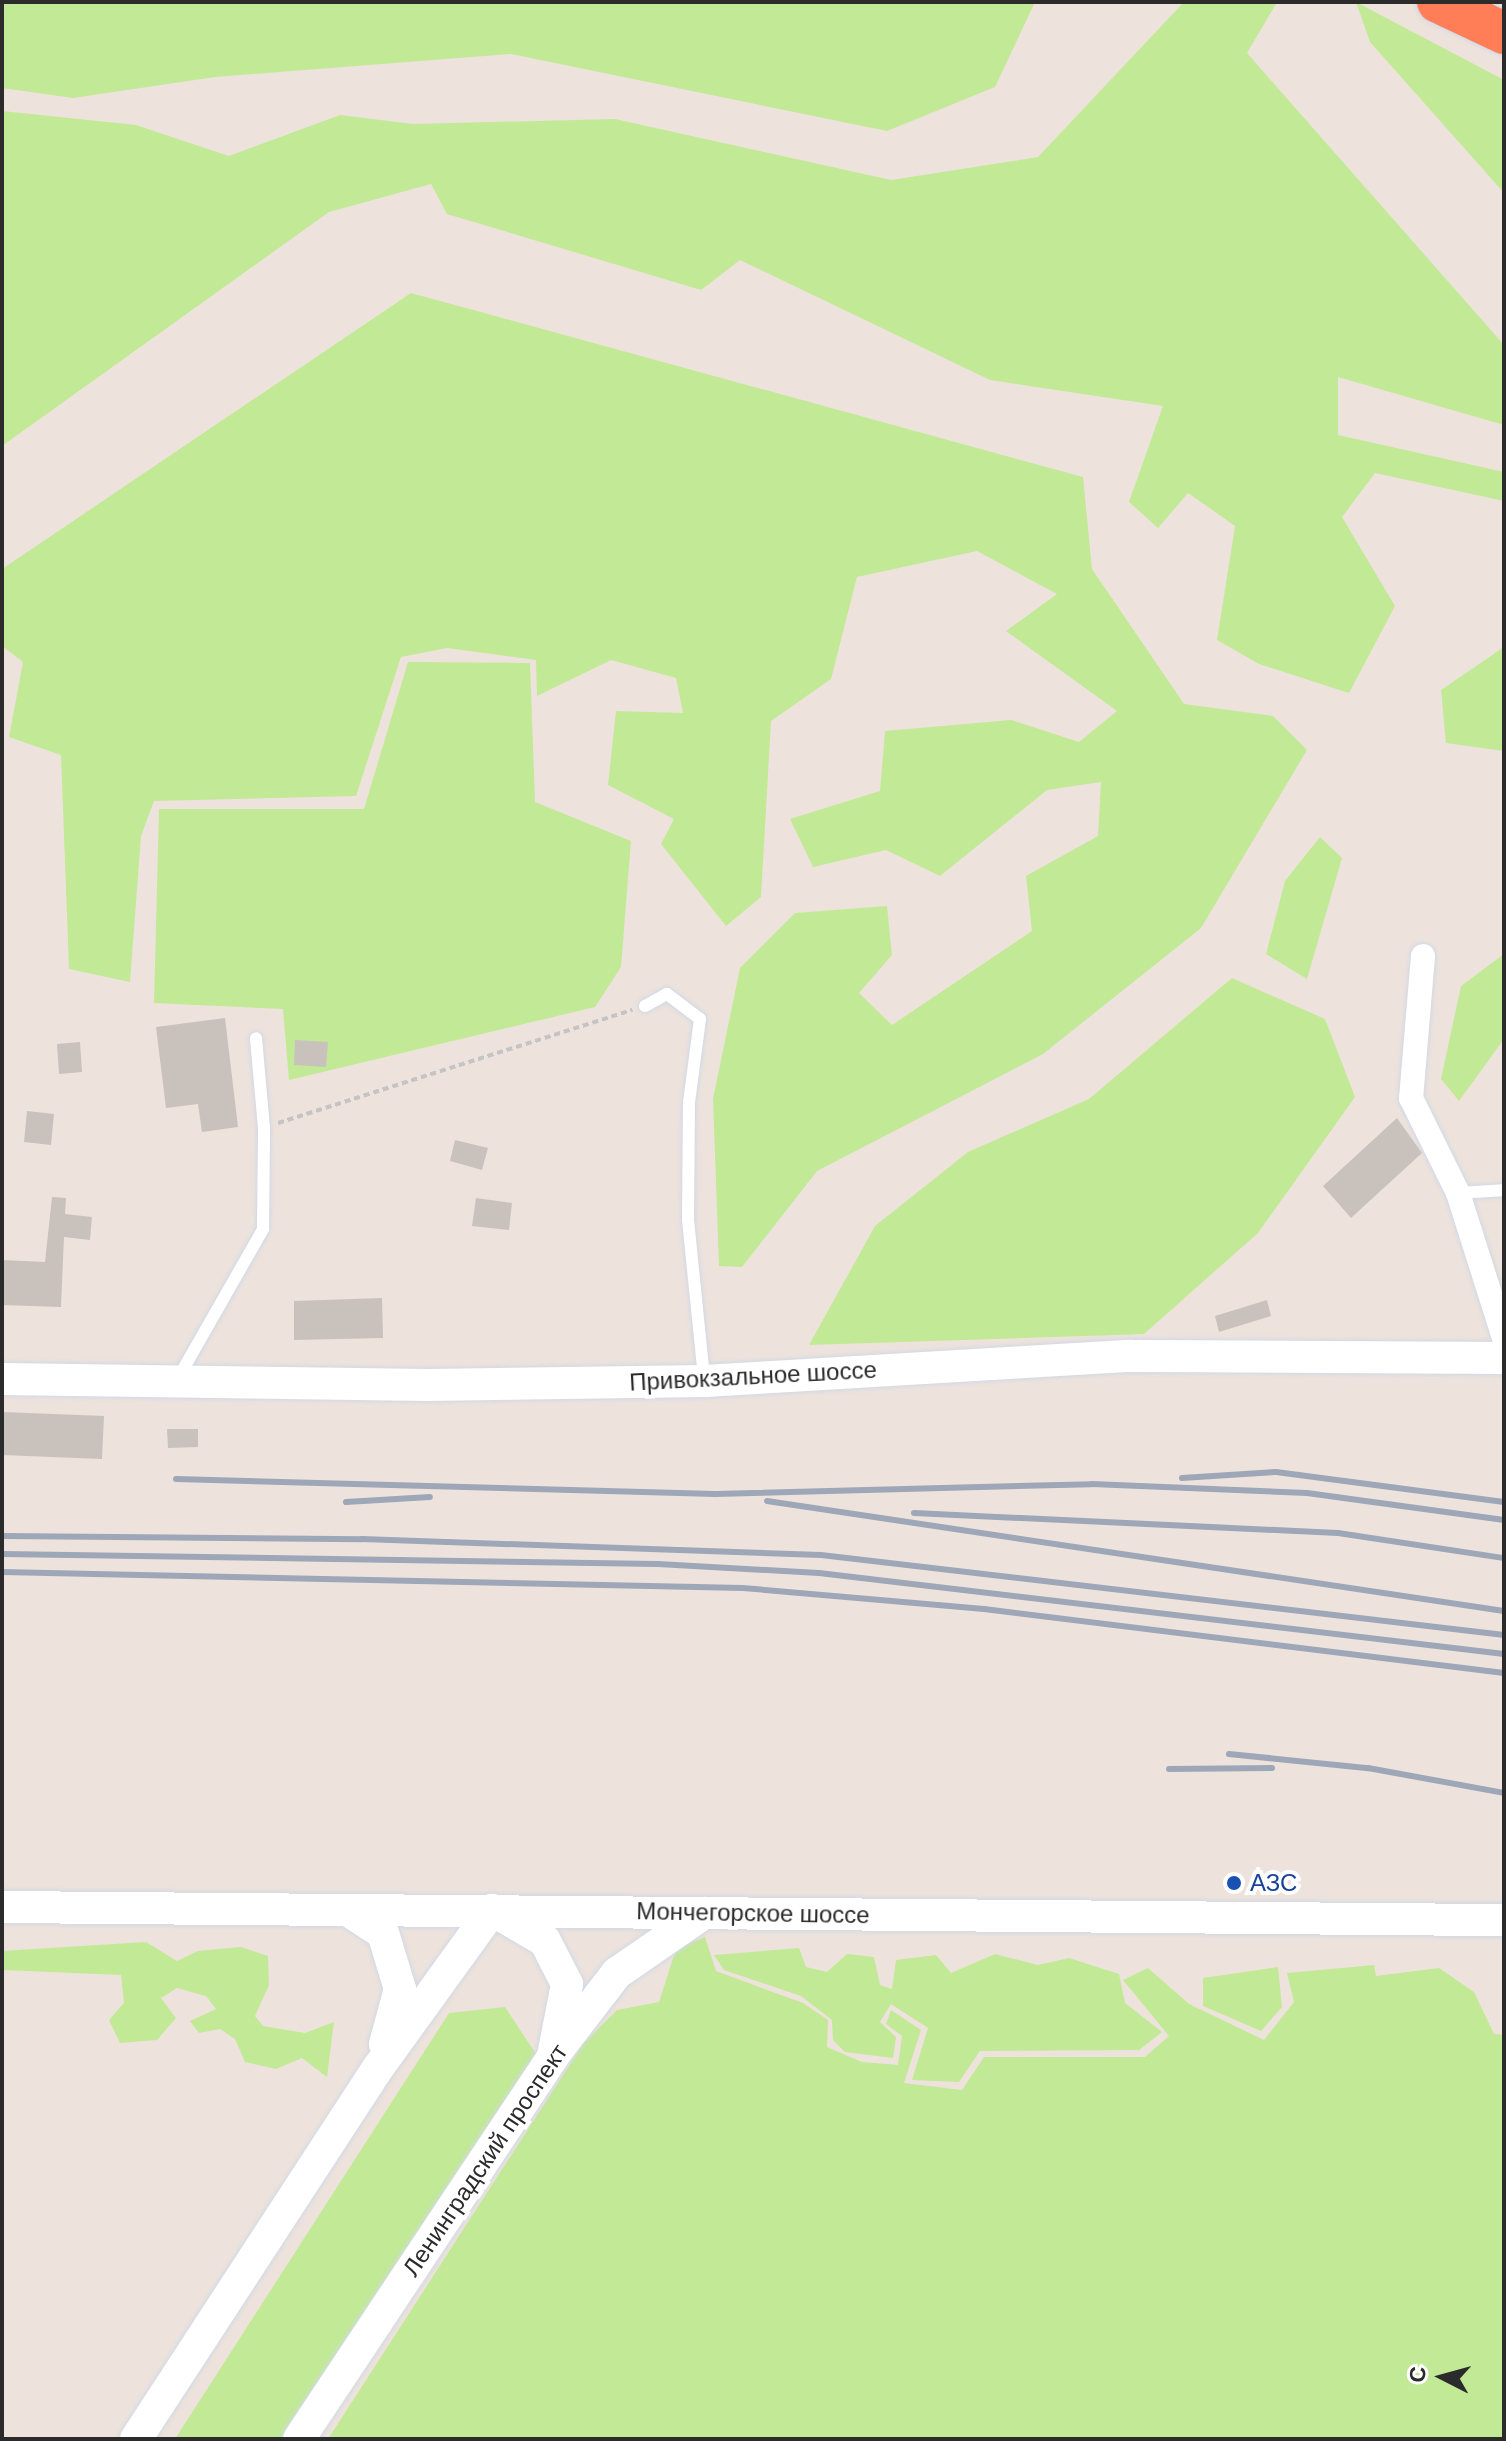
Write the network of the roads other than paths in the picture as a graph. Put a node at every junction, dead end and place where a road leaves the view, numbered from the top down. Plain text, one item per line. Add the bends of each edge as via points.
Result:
1 (1438, 2) edge
2 (1504, 33) edge
3 (1423, 956) dead end
4 (645, 1006) road end
5 (256, 1038) dead end
6 (1504, 1190) edge
7 (1458, 1193) junction
8 (1504, 1338) edge
9 (1504, 1358) edge
10 (2, 1379) edge
11 (705, 1381) junction
12 (176, 1383) junction
13 (2, 1907) edge
14 (492, 1910) junction
15 (349, 1911) junction
16 (704, 1913) junction
17 (1504, 1920) edge
18 (553, 2056) junction
19 (378, 2068) junction
20 (136, 2439) edge
21 (299, 2439) edge

1 - 2 highway
3 - 7 street via 1411,1098
4 - 11 lane via 667,994 700,1019 689,1102 688,1220
5 - 12 lane via 264,1128 263,1229
6 - 7 lane
7 - 8 street
9 - 11 street, Привокзальное шоссе via 1130,1356
10 - 12 street, Привокзальное шоссе
11 - 12 street, Привокзальное шоссе
13 - 15 street, Мончегорское шоссе
14 - 15 street, Мончегорское шоссе
14 - 16 street, Мончегорское шоссе
14 - 18 street via 545,1941 567,1984
14 - 19 street
15 - 19 street via 383,1933 400,1989
16 - 17 street, Мончегорское шоссе
16 - 18 street, Ленинградский проспект via 617,1973
18 - 21 street, Ленинградский проспект
19 - 20 street

